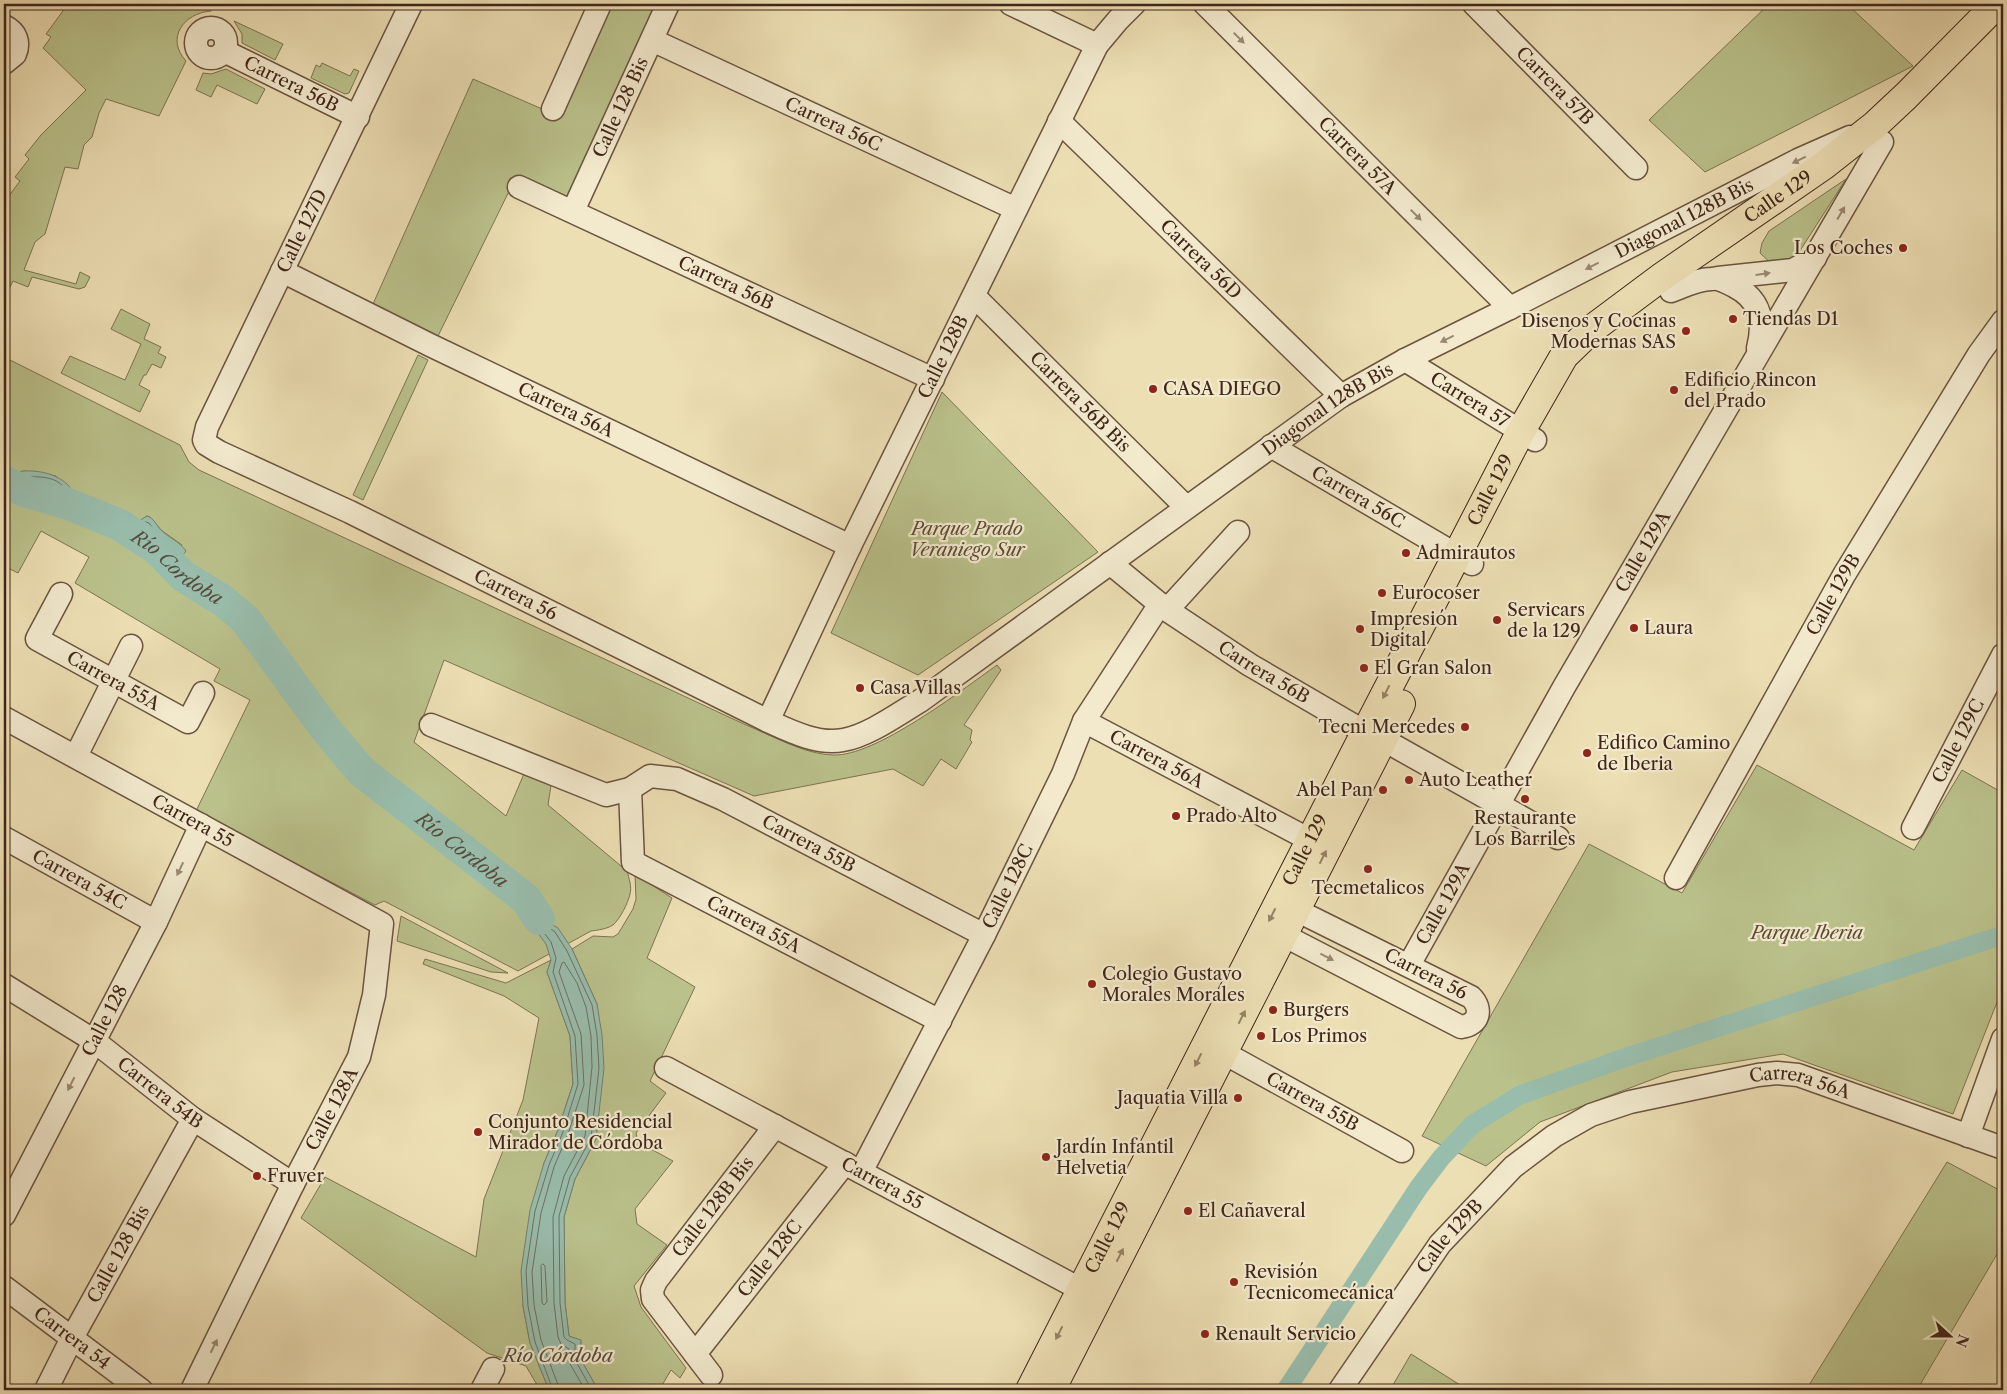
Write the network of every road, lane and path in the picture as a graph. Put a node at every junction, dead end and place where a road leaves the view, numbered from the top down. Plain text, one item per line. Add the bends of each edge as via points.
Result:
1 (412, 4) edge
2 (600, 4) edge
3 (668, 4) edge
4 (1011, 4) edge
5 (1134, 4) edge
6 (1205, 4) edge
7 (1474, 4) edge
8 (1997, 4) edge
9 (2003, 22) edge
10 (4, 26) edge
11 (652, 40) junction
12 (1098, 45) junction
13 (224, 51) dead end
14 (4, 63) edge
15 (553, 110) dead end
16 (358, 117) junction
17 (1059, 121) junction
18 (1879, 134) junction
19 (1636, 168) dead end
20 (519, 187) dead end
21 (1016, 208) junction
22 (573, 211) junction
23 (1815, 258) junction
24 (282, 271) junction
25 (1714, 278) junction
26 (1671, 291) junction
27 (974, 296) junction
28 (1510, 308) junction
29 (2003, 321) edge
30 (1405, 360) junction
31 (1755, 361) junction
32 (933, 379) junction
33 (1341, 396) junction
34 (1528, 436) junction
35 (1271, 446) junction
36 (219, 452) joint
37 (1186, 507) junction
38 (1238, 532) dead end
39 (850, 546) junction
40 (1464, 560) junction
41 (1110, 563) junction
42 (61, 594) dead end
43 (1163, 607) junction
44 (131, 646) dead end
45 (2003, 655) edge
46 (114, 680) junction
47 (203, 693) dead end
48 (4, 718) edge
49 (768, 721) junction
50 (1084, 721) junction
51 (431, 726) dead end
52 (1374, 735) junction
53 (813, 738) joint
54 (76, 756) junction
55 (630, 789) junction
56 (1498, 804) junction
57 (201, 825) junction
58 (1913, 828) dead end
59 (4, 838) edge
60 (1558, 838) dead end
61 (1310, 840) junction
62 (1676, 878) dead end
63 (1296, 910) junction
64 (156, 922) junction
65 (382, 924) joint
66 (984, 935) junction
67 (1283, 935) junction
68 (1409, 965) junction
69 (4, 985) edge
70 (940, 1021) junction
71 (2003, 1039) edge
72 (93, 1040) junction
73 (1224, 1053) junction
74 (666, 1068) dead end
75 (1591, 1115) joint
76 (194, 1119) junction
77 (775, 1126) junction
78 (1968, 1136) junction
79 (2003, 1148) edge
80 (1402, 1151) dead end
81 (853, 1168) junction
82 (293, 1184) junction
83 (4, 1215) edge
84 (4, 1287) edge
85 (1090, 1294) junction
86 (72, 1338) junction
87 (695, 1354) junction
88 (493, 1369) dead end
89 (711, 1375) dead end
90 (46, 1390) edge
91 (140, 1390) edge
92 (192, 1390) edge
93 (482, 1390) edge
94 (1030, 1390) edge
95 (1051, 1390) edge
96 (1340, 1390) edge

1 - 16 street, Calle 127D
2 - 15 street
3 - 11 street, Calle 128 Bis
4 - 12 street
5 - 12 street, Calle 128B
6 -> 28 street, Carrera 57A
7 - 19 street, Carrera 57B
8 - 18 main road, Calle 129 via 1906,96
9 - 18 main road, Calle 129
10 - 14 street via 15,35 17,48
11 - 21 street, Carrera 56C
11 - 22 street, Calle 128 Bis
12 - 17 street, Calle 128B
13 - 16 street, Carrera 56B
16 - 24 street, Calle 127D
17 - 21 street, Calle 128B
17 - 33 street, Carrera 56D
23 -> 18 street, Calle 129A
18 - 26 main road, Calle 129
18 -> 28 street, Diagonal 128B Bis via 1790,164
18 - 34 main road, Calle 129 via 1823,166 1662,276 1573,345 1556,368
20 - 22 street, Carrera 56B
21 - 27 street, Calle 128B
22 - 32 street, Carrera 56B
25 -> 23 street via 1793,270
23 - 31 street, Calle 129A
24 - 36 street, Calle 127D via 205,434 206,444
24 - 39 street, Carrera 56A
25 - 26 street, Calle 129
25 - 31 street via 1739,288 1759,310 1761,338
26 - 34 main road, Calle 129 via 1581,359
27 - 32 street, Calle 128B
27 - 37 street, Carrera 56B Bis
28 -> 30 street, Diagonal 128B Bis
29 - 62 street, Calle 129B via 1979,354 1844,575
30 - 33 street, Diagonal 128B Bis
30 - 34 street, Carrera 57
31 - 56 street, Calle 129A
32 - 39 street, Calle 128B
33 - 35 street, Diagonal 128B Bis
34 - 40 main road, Calle 129
35 - 37 street, Diagonal 128B Bis
35 - 40 street, Carrera 56C
36 - 49 street, Carrera 56 via 350,512
37 - 41 street, Diagonal 128B Bis
38 - 43 street, Calle 128C
39 - 49 street, Calle 128B
40 - 52 main road, Calle 129
41 - 43 street, Carrera 56B
41 - 53 street, Diagonal 128B Bis via 920,701 842,741
42 - 46 street, Carrera 55A via 37,639
43 - 50 street, Calle 128C
43 - 52 street, Carrera 56B via 1250,665
44 - 46 street
45 - 58 street, Calle 129C
46 - 47 street, Carrera 55A via 188,722
46 - 54 street
48 - 54 street, Carrera 55
49 - 53 street, Carrera 56
50 - 61 street, Carrera 56A
50 - 66 street, Calle 128C via 1062,774
51 - 55 street, Carrera 55B via 606,795
52 - 56 street, Carrera 56B
52 - 61 main road, Calle 129
63 -> 52 main road, Calle 129
54 - 57 street, Carrera 55
55 - 66 street, Carrera 55B via 650,776 677,779 723,799
55 - 70 street, Carrera 55A via 633,862
56 - 60 street, Carrera 56B
56 - 68 street, Calle 129A
57 -> 64 street, Calle 128
57 - 65 street, Carrera 55
59 - 64 street, Carrera 54C
61 -> 85 main road, Calle 129
63 - 67 main road, Calle 129
63 - 68 street, Carrera 56
64 - 72 street, Calle 128
65 - 82 street, Calle 128A via 374,995 359,1057
66 - 70 street, Calle 128C
67 -> 68 street, Carrera 56 via 1462,1027 1475,1022 1479,1008 1477,1002
73 -> 67 main road, Calle 129
69 - 72 street, Carrera 54B
70 - 81 street, Calle 128C
71 - 78 street
72 - 76 street, Carrera 54B
72 -> 83 street, Calle 128
73 - 80 street, Carrera 55B
85 -> 73 main road, Calle 129
74 - 77 street, Carrera 55
75 - 78 street, Carrera 56A via 1630,1102 1777,1073 1798,1075
75 - 96 street, Calle 129B via 1554,1136 1513,1167 1440,1244
76 - 82 street, Carrera 54B
76 - 86 street, Calle 128 Bis
77 - 81 street, Carrera 55
77 - 87 street, Calle 128B Bis via 652,1290 653,1299
78 - 79 street, Carrera 56A
81 - 85 street, Carrera 55
81 - 87 street, Calle 128C
92 -> 82 street, Calle 128A
84 - 86 street, Carrera 54
85 -> 94 main road, Calle 129
85 - 95 main road, Calle 129
86 - 90 street, Calle 128 Bis
86 - 91 street, Carrera 54
87 - 89 street
88 - 93 street

